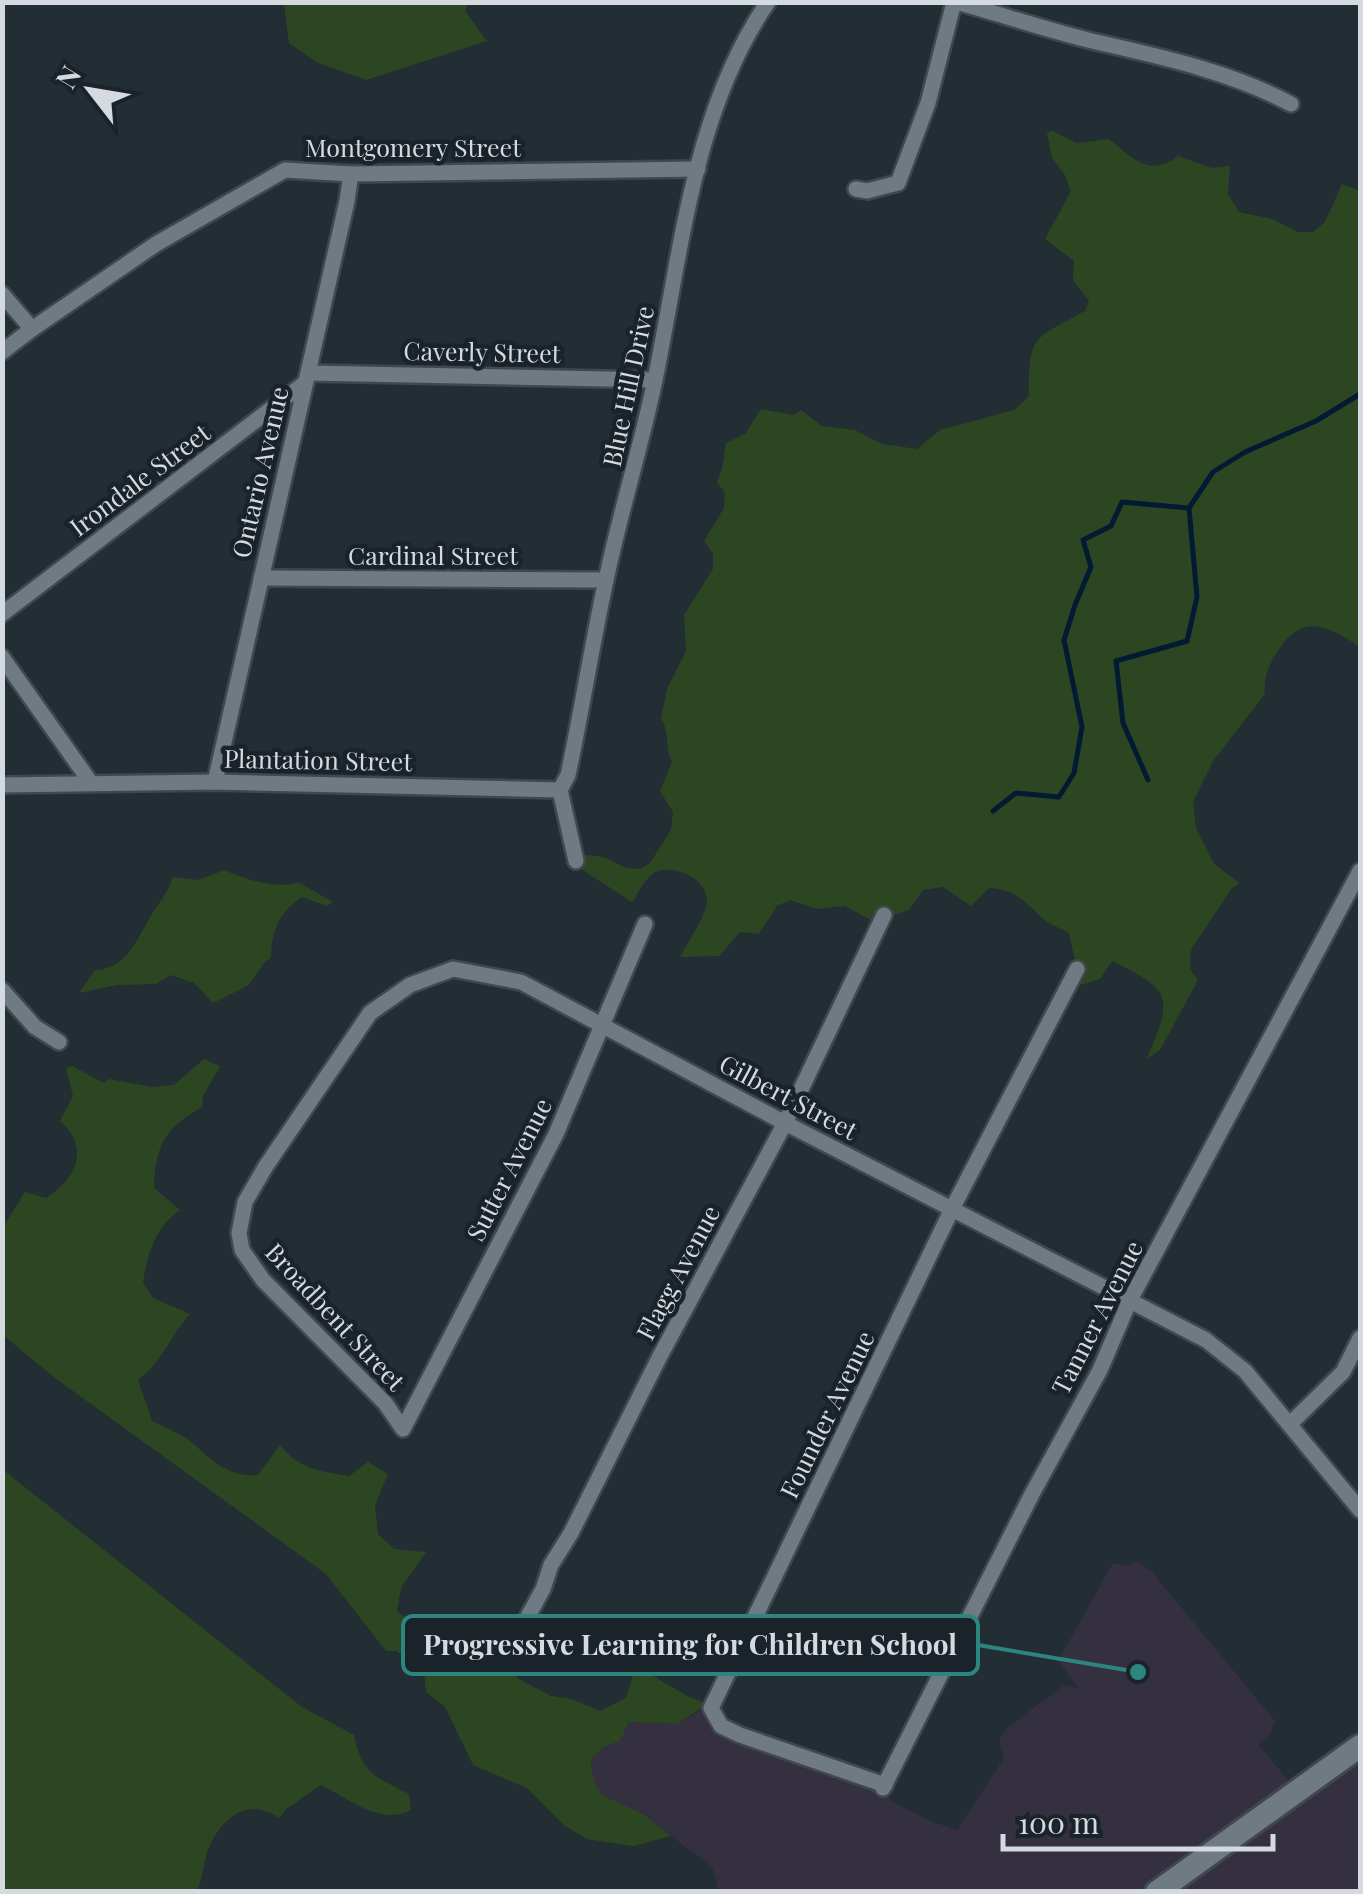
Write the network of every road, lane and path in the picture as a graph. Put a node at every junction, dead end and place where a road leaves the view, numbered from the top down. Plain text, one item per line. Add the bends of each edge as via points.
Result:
1 (768, 2) edge
2 (956, 2) edge
3 (1292, 104) dead end
4 (698, 169) junction
5 (351, 174) junction
6 (856, 188) dead end
7 (2, 294) edge
8 (32, 329) junction
9 (2, 352) edge
10 (306, 378) junction
11 (654, 380) junction
12 (261, 578) junction
13 (606, 580) junction
14 (2, 614) edge
15 (2, 657) edge
16 (215, 782) junction
17 (91, 783) junction
18 (2, 785) edge
19 (560, 790) junction
20 (576, 861) dead end
21 (1360, 871) edge
22 (884, 915) dead end
23 (645, 924) dead end
24 (1077, 969) dead end
25 (2, 990) edge
26 (604, 1026) junction
27 (59, 1042) dead end
28 (785, 1122) junction
29 (952, 1209) junction
30 (240, 1234) joint
31 (1130, 1300) junction
32 (1360, 1338) edge
33 (1290, 1424) junction
34 (402, 1429) joint
35 (1360, 1510) edge
36 (509, 1651) dead end
37 (1360, 1746) edge
38 (884, 1787) joint
39 (1157, 1892) edge

1 - 4 street, Blue Hill Drive via 744,37
2 - 3 street via 1185,63
2 - 6 street via 898,183
4 - 5 street, Montgomery Street
4 - 11 street, Blue Hill Drive
5 - 8 street, Montgomery Street via 285,170 268,178
5 - 10 street, Ontario Avenue
7 - 8 street
8 - 9 street, Montgomery Street
10 - 11 street, Caverly Street
10 - 12 street, Ontario Avenue
10 - 14 street, Irondale Street
11 - 13 street, Blue Hill Drive
12 - 13 street, Cardinal Street
12 - 16 street, Ontario Avenue
13 - 19 street, Blue Hill Drive
15 - 17 street
16 - 17 street, Plantation Street
16 - 19 street, Plantation Street
17 - 18 street, Plantation Street
19 - 20 street
21 - 31 street, Tanner Avenue
22 - 28 street, Flagg Avenue
23 - 26 street, Sutter Avenue
24 - 29 street, Founder Avenue
25 - 27 street via 35,1028
26 - 28 street, Gilbert Street
26 - 30 street, Gilbert Street via 522,982 486,973 453,969 410,985 370,1012 259,1178 245,1202
26 - 34 street, Sutter Avenue via 556,1134
28 - 29 street, Gilbert Street
28 - 36 street, Flagg Avenue
29 - 31 street, Gilbert Street
29 - 38 street, Founder Avenue via 711,1708 730,1730
30 - 34 street, Broadbent Street via 242,1250 263,1280 385,1403
31 - 33 street, Gilbert Street via 1206,1340
31 - 38 street, Tanner Avenue
32 - 33 street via 1343,1372
33 - 35 street, Gilbert Street
37 - 39 main road

